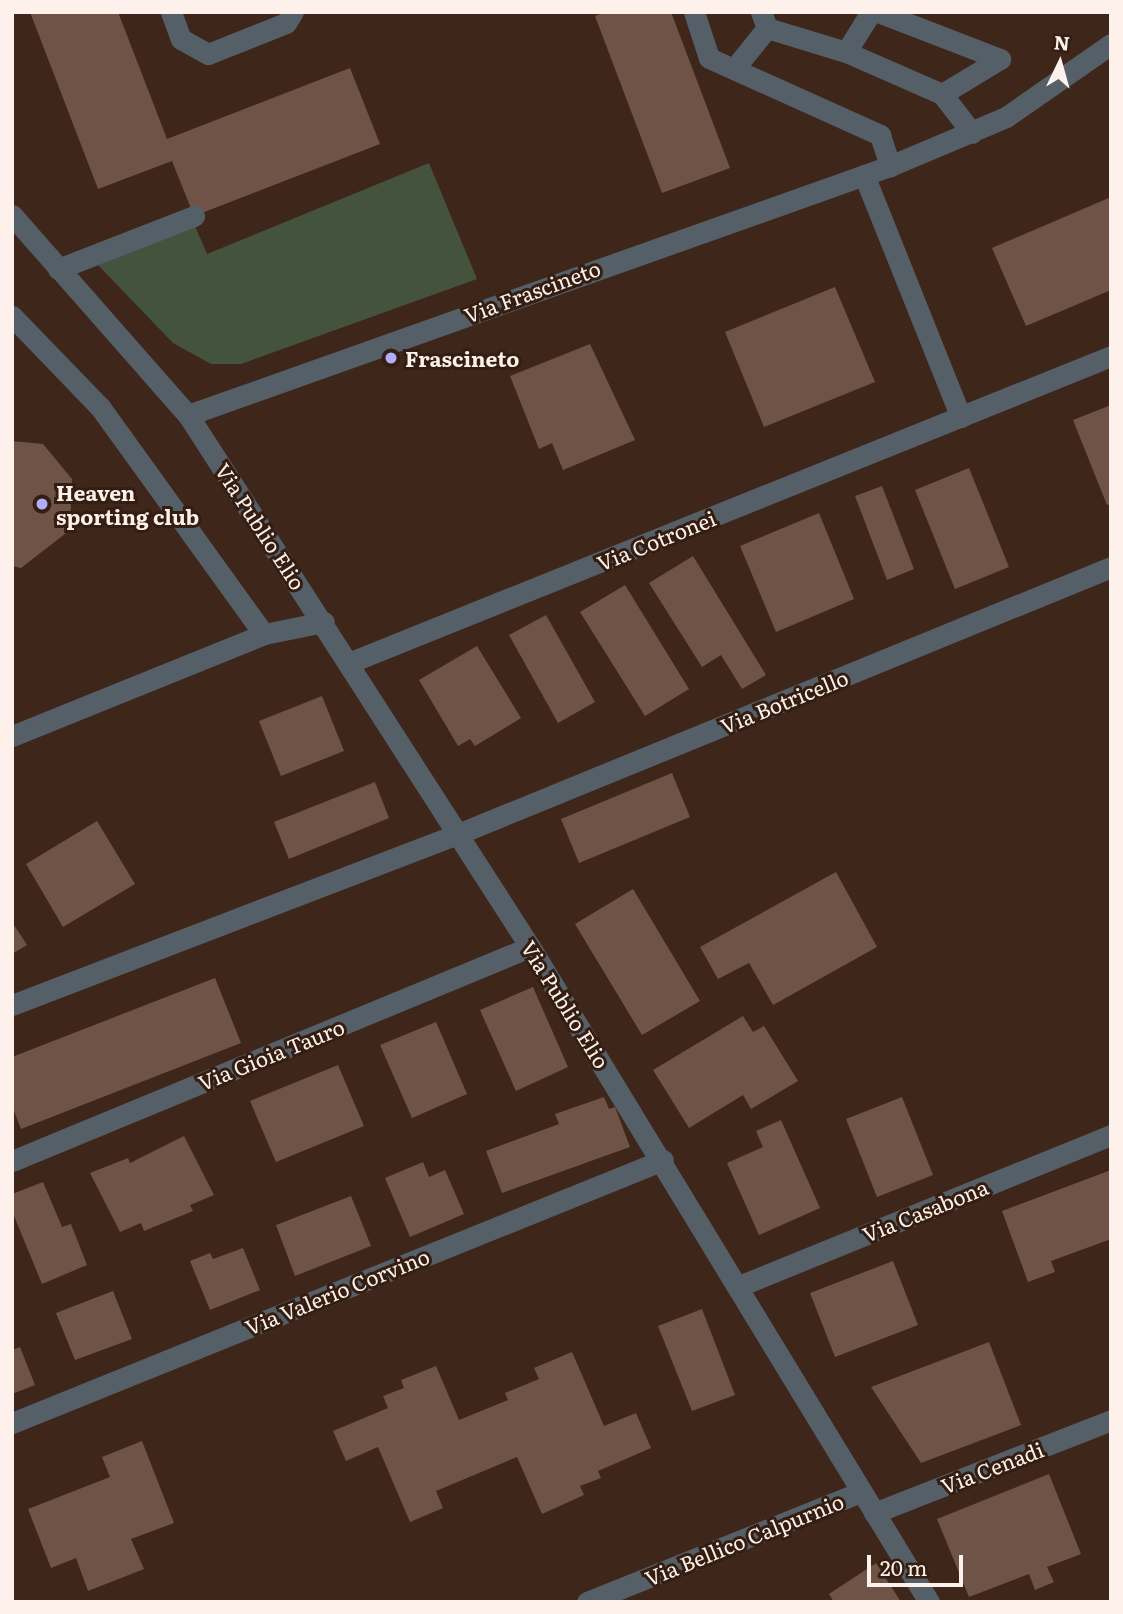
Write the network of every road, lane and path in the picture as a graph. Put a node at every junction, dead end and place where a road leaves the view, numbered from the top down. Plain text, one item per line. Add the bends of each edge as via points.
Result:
1 (171, 12) edge
2 (293, 12) edge
3 (694, 12) edge
4 (871, 12) edge
5 (878, 12) edge
6 (764, 20) edge
7 (1111, 44) edge
8 (846, 52) junction
9 (734, 69) junction
10 (942, 94) junction
11 (972, 133) junction
12 (890, 166) junction
13 (864, 175) junction
14 (12, 215) edge
15 (194, 216) dead end
16 (58, 269) junction
17 (12, 316) edge
18 (1111, 356) edge
19 (188, 415) junction
20 (961, 417) junction
21 (1111, 567) edge
22 (324, 622) junction
23 (264, 635) junction
24 (351, 662) junction
25 (12, 736) edge
26 (458, 834) junction
27 (530, 947) junction
28 (12, 1005) edge
29 (1111, 1135) edge
30 (663, 1160) junction
31 (12, 1161) edge
32 (739, 1286) junction
33 (1111, 1420) edge
34 (12, 1423) edge
35 (861, 1492) junction
36 (874, 1513) junction
37 (587, 1602) edge
38 (929, 1602) edge

1 - 2 street via 181,39 208,54 286,23
3 - 9 street via 709,58
4 - 8 street
5 - 10 street via 1000,59
6 - 8 street
6 - 9 street
7 - 11 street, Via Frascineto via 1043,96
8 - 10 street
9 - 12 street via 880,135
10 - 11 street
11 - 12 street, Via Frascineto
12 - 13 street, Via Frascineto
13 - 19 street, Via Frascineto
13 - 20 street
14 - 16 street
15 - 16 street
16 - 19 street
17 - 23 street via 100,407
18 - 20 street, Via Cotronei
19 - 22 street, Via Publio Elio
20 - 24 street, Via Cotronei
21 - 26 street, Via Botricello
22 - 23 street
22 - 24 street, Via Publio Elio
23 - 25 street
24 - 26 street, Via Publio Elio
26 - 27 street, Via Publio Elio
26 - 28 street
27 - 30 street, Via Publio Elio
27 - 31 street, Via Gioia Tauro
29 - 32 street, Via Casabona
30 - 32 street, Via Publio Elio
30 - 34 street, Via Valerio Corvino
32 - 35 street, Via Publio Elio
33 - 36 street, Via Cenadi
35 - 36 street, Via Publio Elio
35 - 37 street, Via Bellico Calpurnio
36 - 38 street, Via Publio Elio

